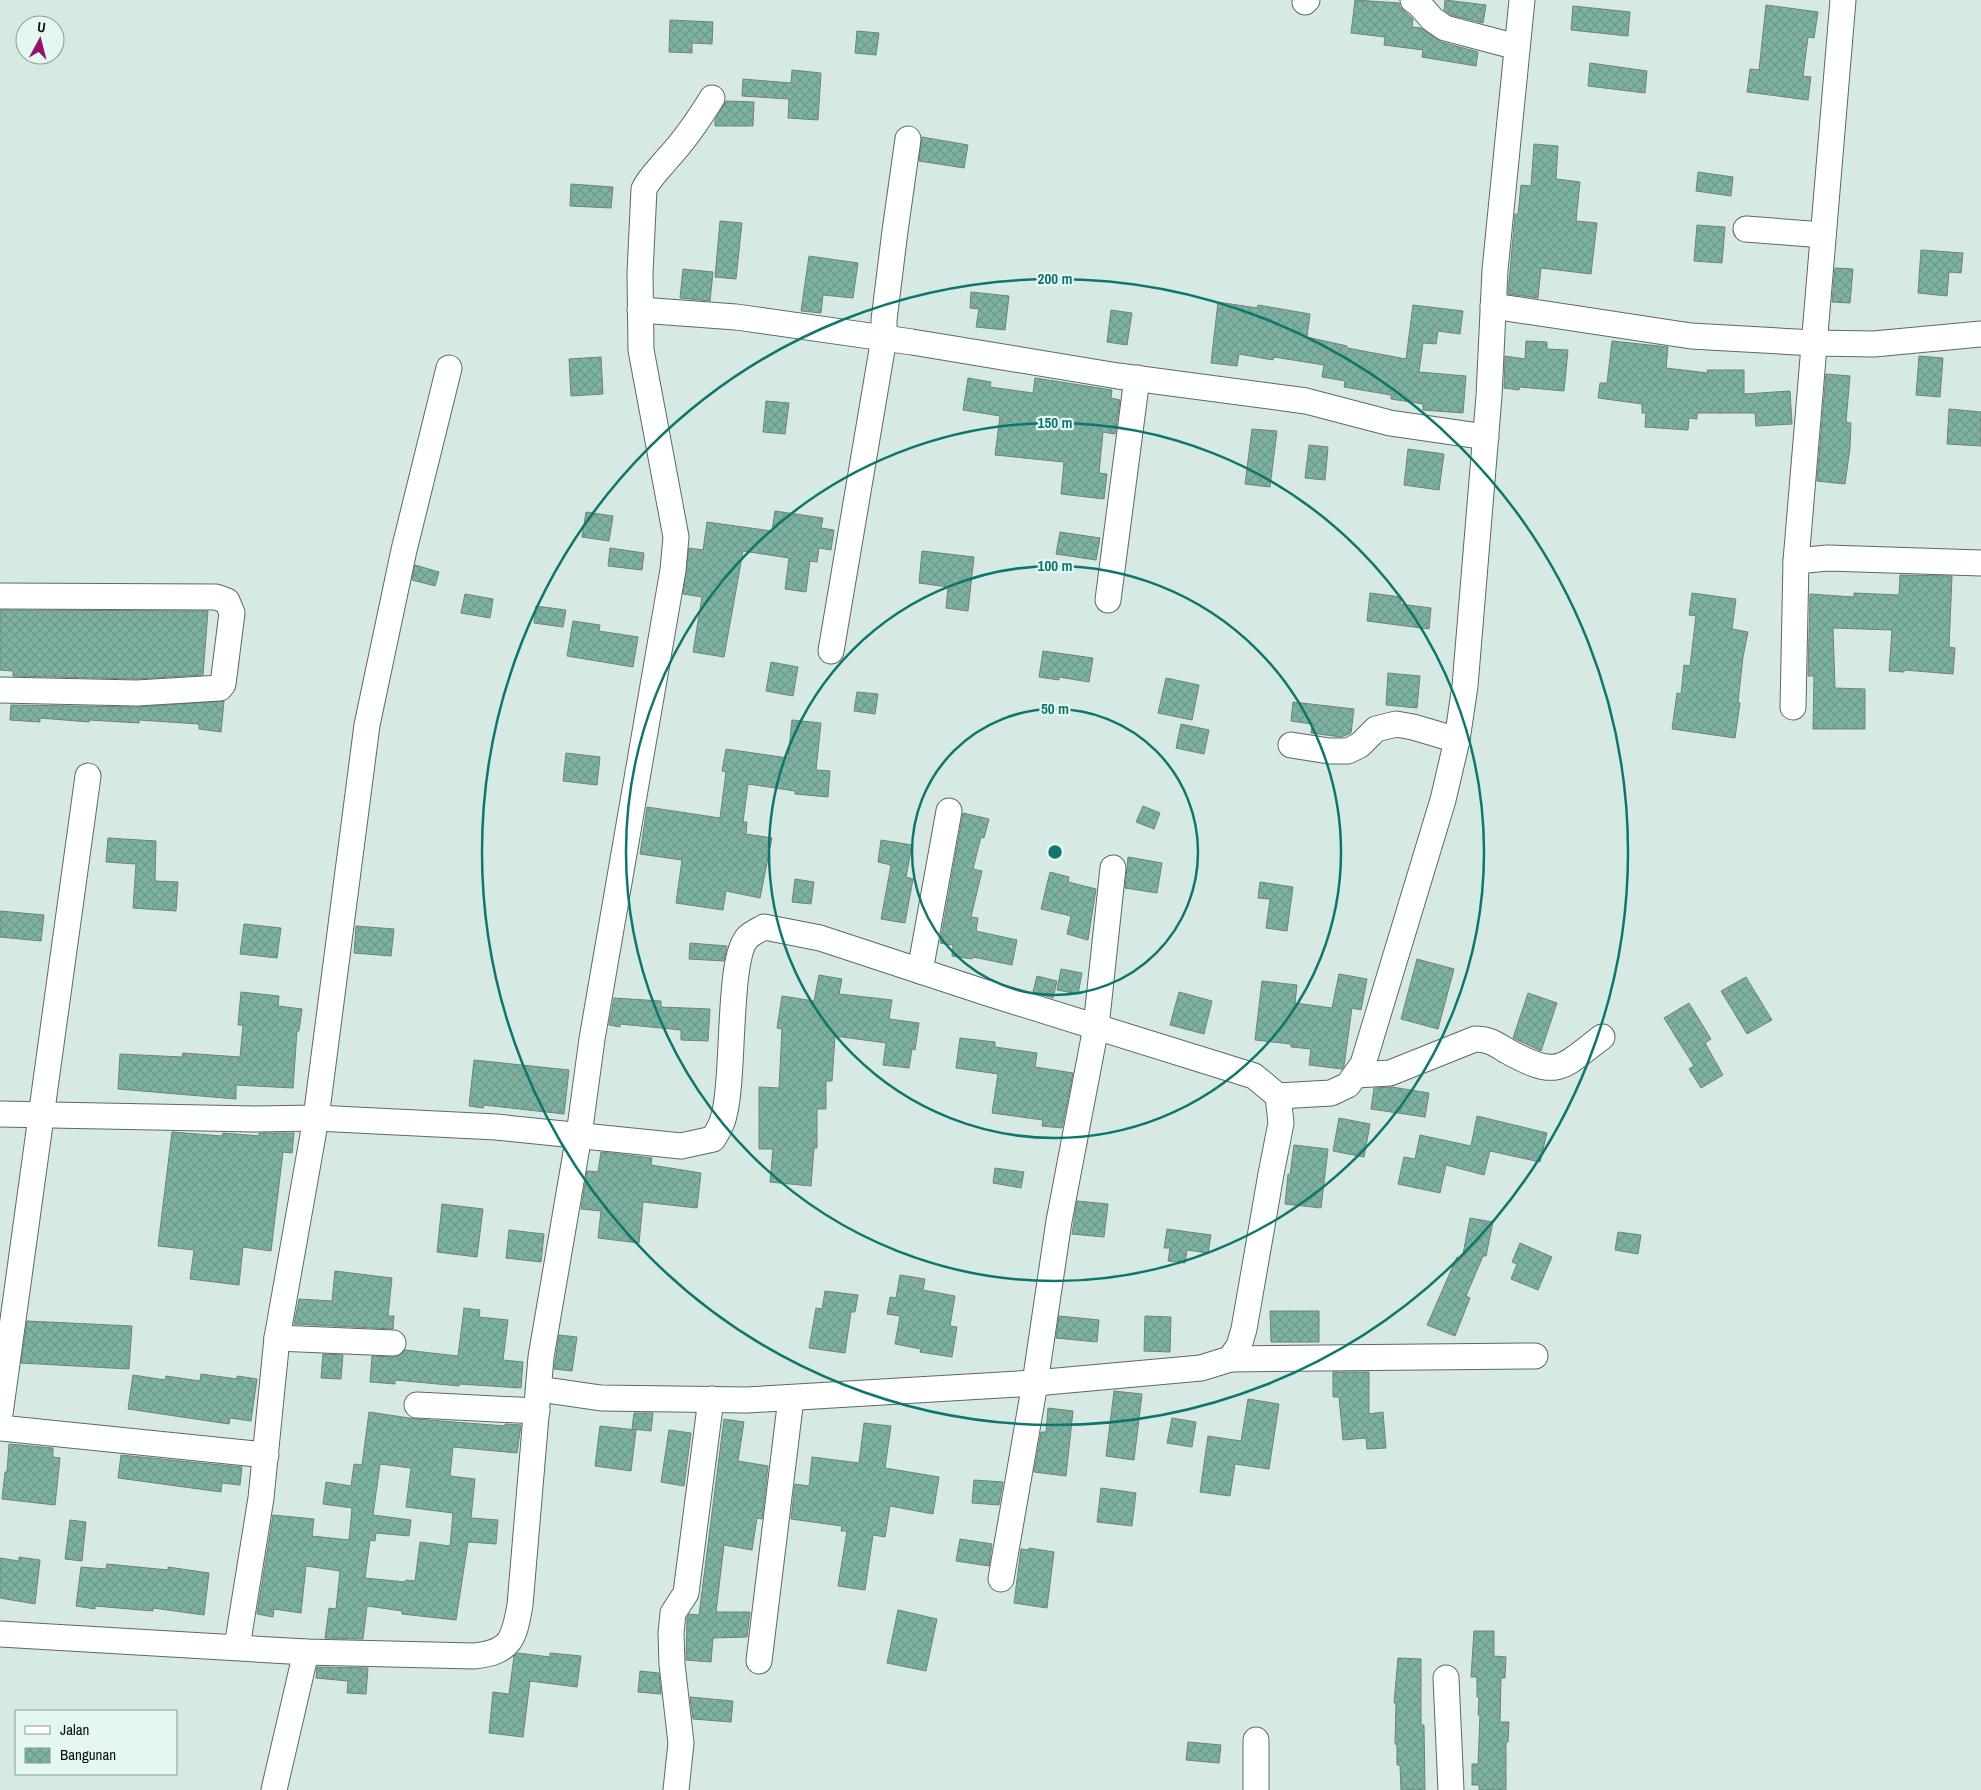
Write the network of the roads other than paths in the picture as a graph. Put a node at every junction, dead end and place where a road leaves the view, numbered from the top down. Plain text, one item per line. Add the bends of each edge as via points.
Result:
1 (1413, 0) edge
2 (1522, 0) edge
3 (1844, 0) edge
4 (1517, 47) junction
5 (712, 98) dead end
6 (908, 139) dead end
7 (1746, 229) dead end
8 (1823, 235) junction
9 (1493, 306) junction
10 (640, 310) junction
11 (1981, 334) edge
12 (884, 338) junction
13 (1814, 343) junction
14 (449, 368) dead end
15 (1137, 378) junction
16 (1486, 437) junction
17 (1796, 561) junction
18 (1981, 563) edge
19 (0, 596) edge
20 (1108, 600) dead end
21 (831, 651) dead end
22 (0, 690) edge
23 (1793, 707) dead end
24 (1457, 740) junction
25 (1291, 746) dead end
26 (88, 776) dead end
27 (949, 811) dead end
28 (1114, 868) dead end
29 (920, 971) junction
30 (1096, 1027) junction
31 (1602, 1037) dead end
32 (1356, 1075) junction
33 (1278, 1096) junction
34 (0, 1114) edge
35 (42, 1116) junction
36 (316, 1118) junction
37 (579, 1135) junction
38 (277, 1338) junction
39 (393, 1343) dead end
40 (1535, 1356) dead end
41 (1230, 1359) junction
42 (1035, 1383) junction
43 (791, 1398) junction
44 (711, 1399) junction
45 (538, 1400) junction
46 (417, 1405) dead end
47 (0, 1414) edge
48 (0, 1428) edge
49 (266, 1455) junction
50 (1000, 1579) dead end
51 (0, 1634) edge
52 (237, 1647) junction
53 (306, 1652) junction
54 (759, 1661) dead end
55 (1446, 1678) dead end
56 (1256, 1740) dead end
57 (274, 1790) edge
58 (676, 1790) edge
59 (1256, 1790) edge
60 (1451, 1790) edge

1 - 4 street via 1445,28
2 - 4 street
3 - 8 street
4 - 9 street
5 - 10 street via 697,123 650,176 644,189
6 - 12 street
7 - 8 street
8 - 13 street
9 - 13 street via 1691,336
9 - 16 street
10 - 12 street via 736,318
10 - 37 street via 641,350 676,537
11 - 13 street via 1874,344
12 - 15 street
12 - 21 street
13 - 17 street
14 - 36 street via 404,550 366,725
15 - 16 street via 1306,401 1390,423
15 - 20 street
16 - 24 street via 1465,686
17 - 18 street via 1828,558
17 - 23 street
19 - 22 street via 216,597 227,601 232,613 220,688 137,693
24 - 25 street via 1396,724 1376,729 1360,745 1348,751
24 - 32 street via 1410,912 1363,1064
26 - 35 street
27 - 29 street
28 - 30 street
29 - 30 street
29 - 37 street via 820,938 764,927 747,937 741,949 723,1122 713,1139 681,1146
30 - 33 street via 1254,1076
30 - 42 street via 1059,1221
31 - 32 street via 1566,1065 1555,1069 1537,1066 1485,1039 1475,1039 1390,1073
32 - 33 street via 1348,1085 1332,1093
33 - 41 street via 1281,1122 1244,1329 1239,1346
34 - 35 street
35 - 36 street
35 - 47 street
36 - 37 street via 496,1127
36 - 38 street
37 - 45 street via 540,1357
38 - 39 street
38 - 49 street
40 - 41 street
41 - 42 street via 1201,1368
42 - 43 street
42 - 50 street
43 - 44 street
43 - 54 street
44 - 45 street
44 - 58 street via 686,1593 674,1613 671,1633 681,1742
45 - 46 street
45 - 53 street via 520,1605 516,1628 508,1643 493,1654 474,1656
48 - 49 street
49 - 52 street
51 - 52 street
52 - 53 street
53 - 57 street
55 - 60 street
56 - 59 street

